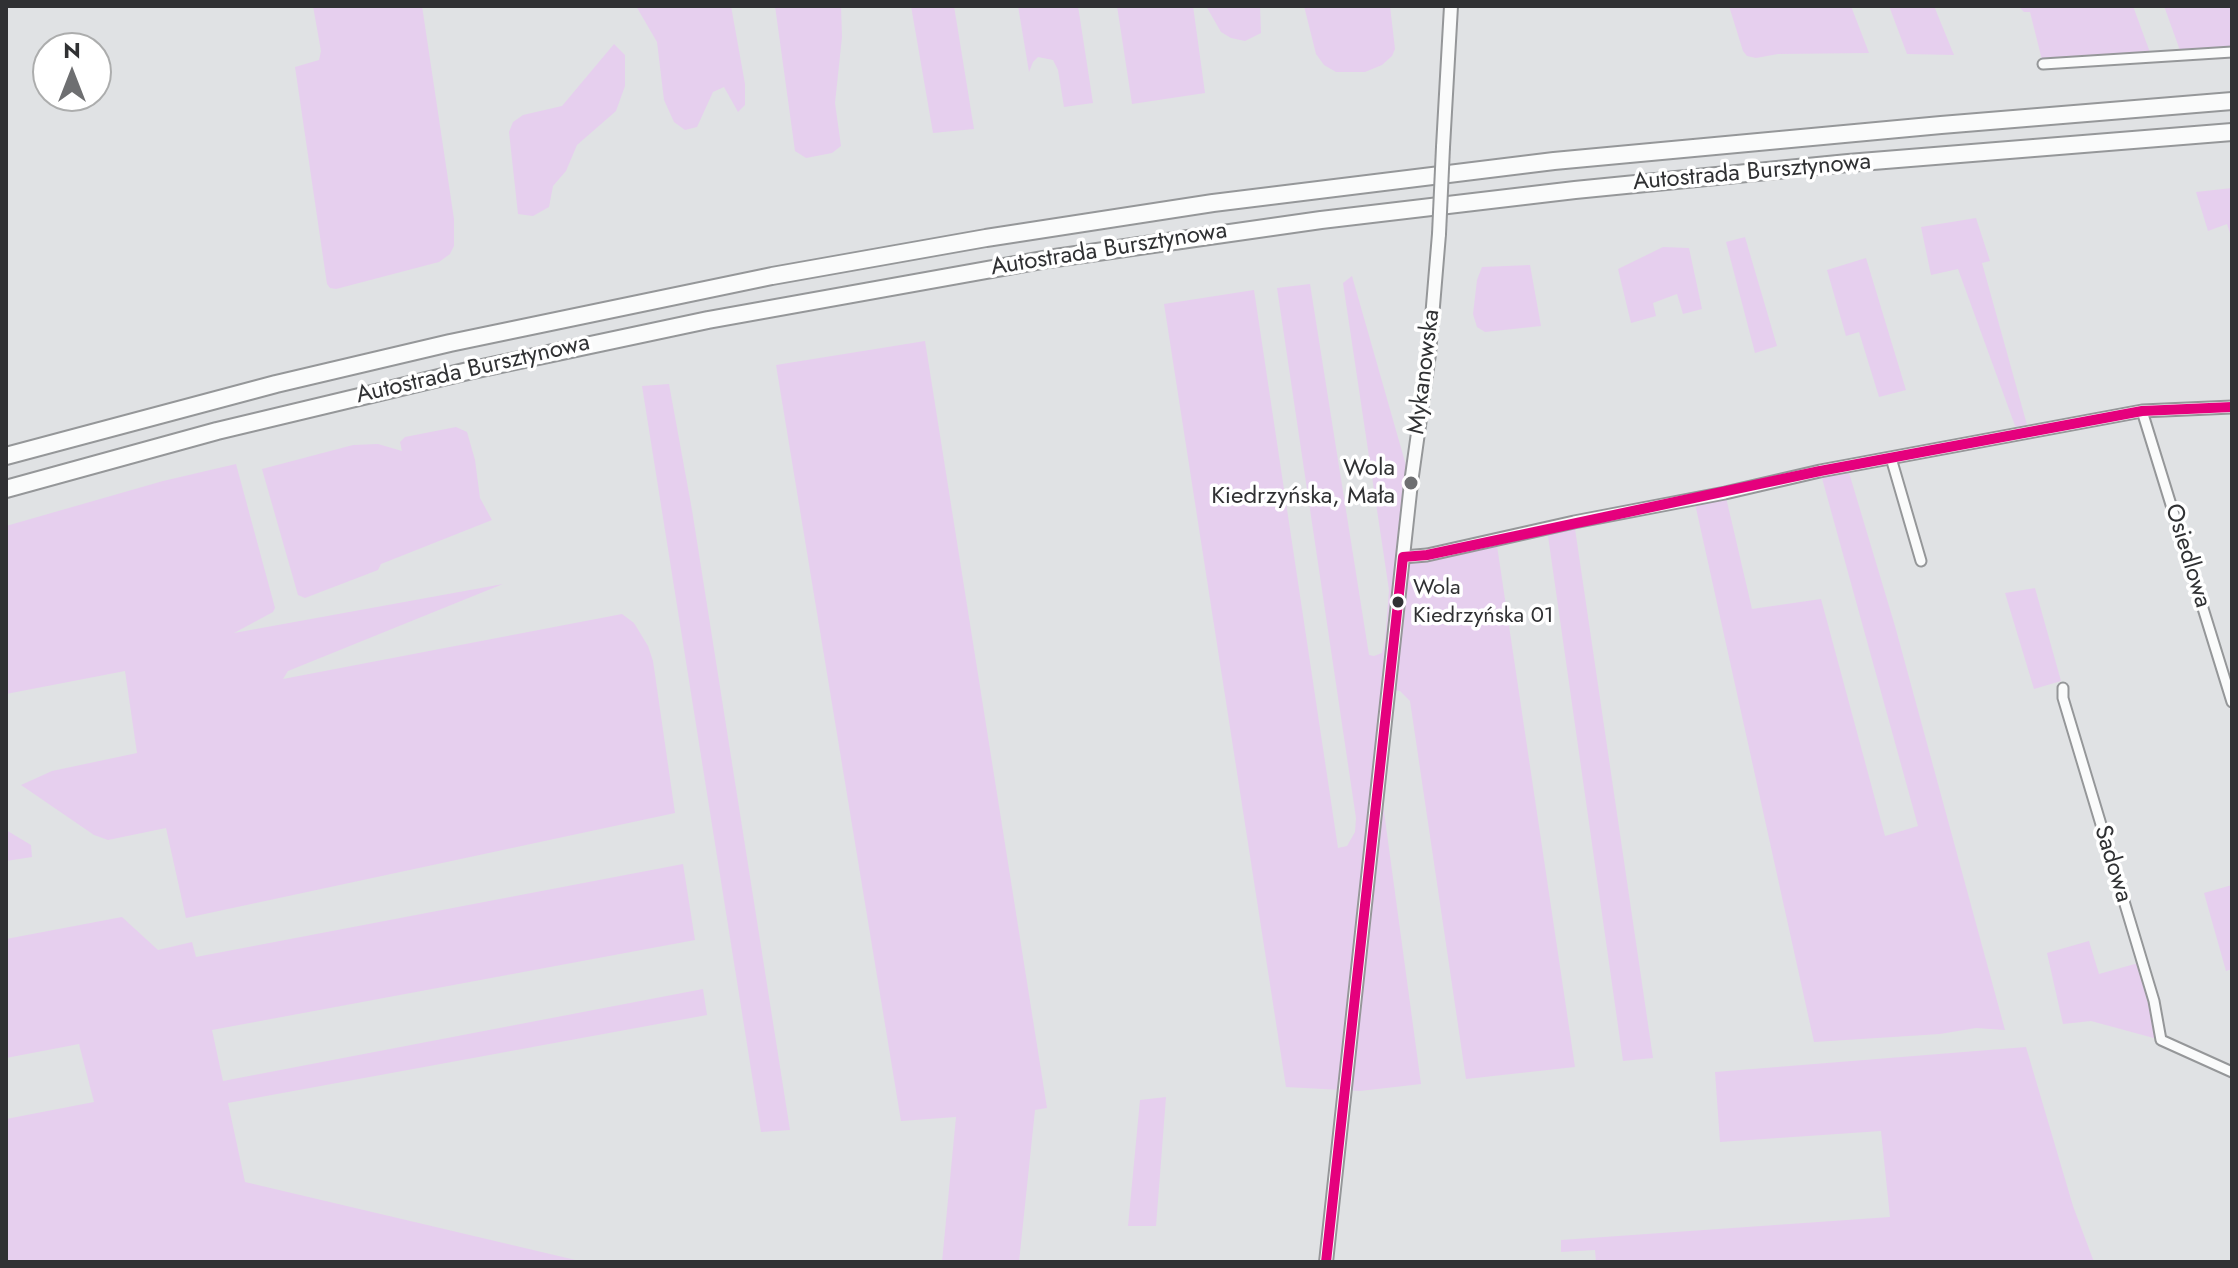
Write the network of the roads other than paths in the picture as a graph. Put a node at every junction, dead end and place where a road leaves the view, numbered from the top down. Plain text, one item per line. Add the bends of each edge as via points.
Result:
1 (1451, 6) edge
2 (2232, 52) edge
3 (2043, 64) dead end
4 (2232, 101) edge
5 (2232, 132) edge
6 (2232, 407) edge
7 (2142, 411) junction
8 (6, 456) edge
9 (1891, 458) junction
10 (6, 489) edge
11 (1403, 557) junction
12 (1921, 561) dead end
13 (2063, 688) dead end
14 (2232, 702) edge
15 (2232, 1072) edge
16 (1326, 1262) edge

1 - 11 main road, Mykanowska, bridge via 1429,354
2 - 3 street
4 - 8 highway, Autostrada Bursztynowa via 1563,160 1042,229 757,279 450,343
5 - 10 highway, Autostrada Bursztynowa via 1575,190 1035,261 497,364 217,431
6 - 7 street
7 - 9 street
7 - 14 street, Osiedlowa
9 - 11 street
9 - 12 street
11 - 16 main road, Mykanowska
13 - 15 street, Sadowa via 2161,1040

